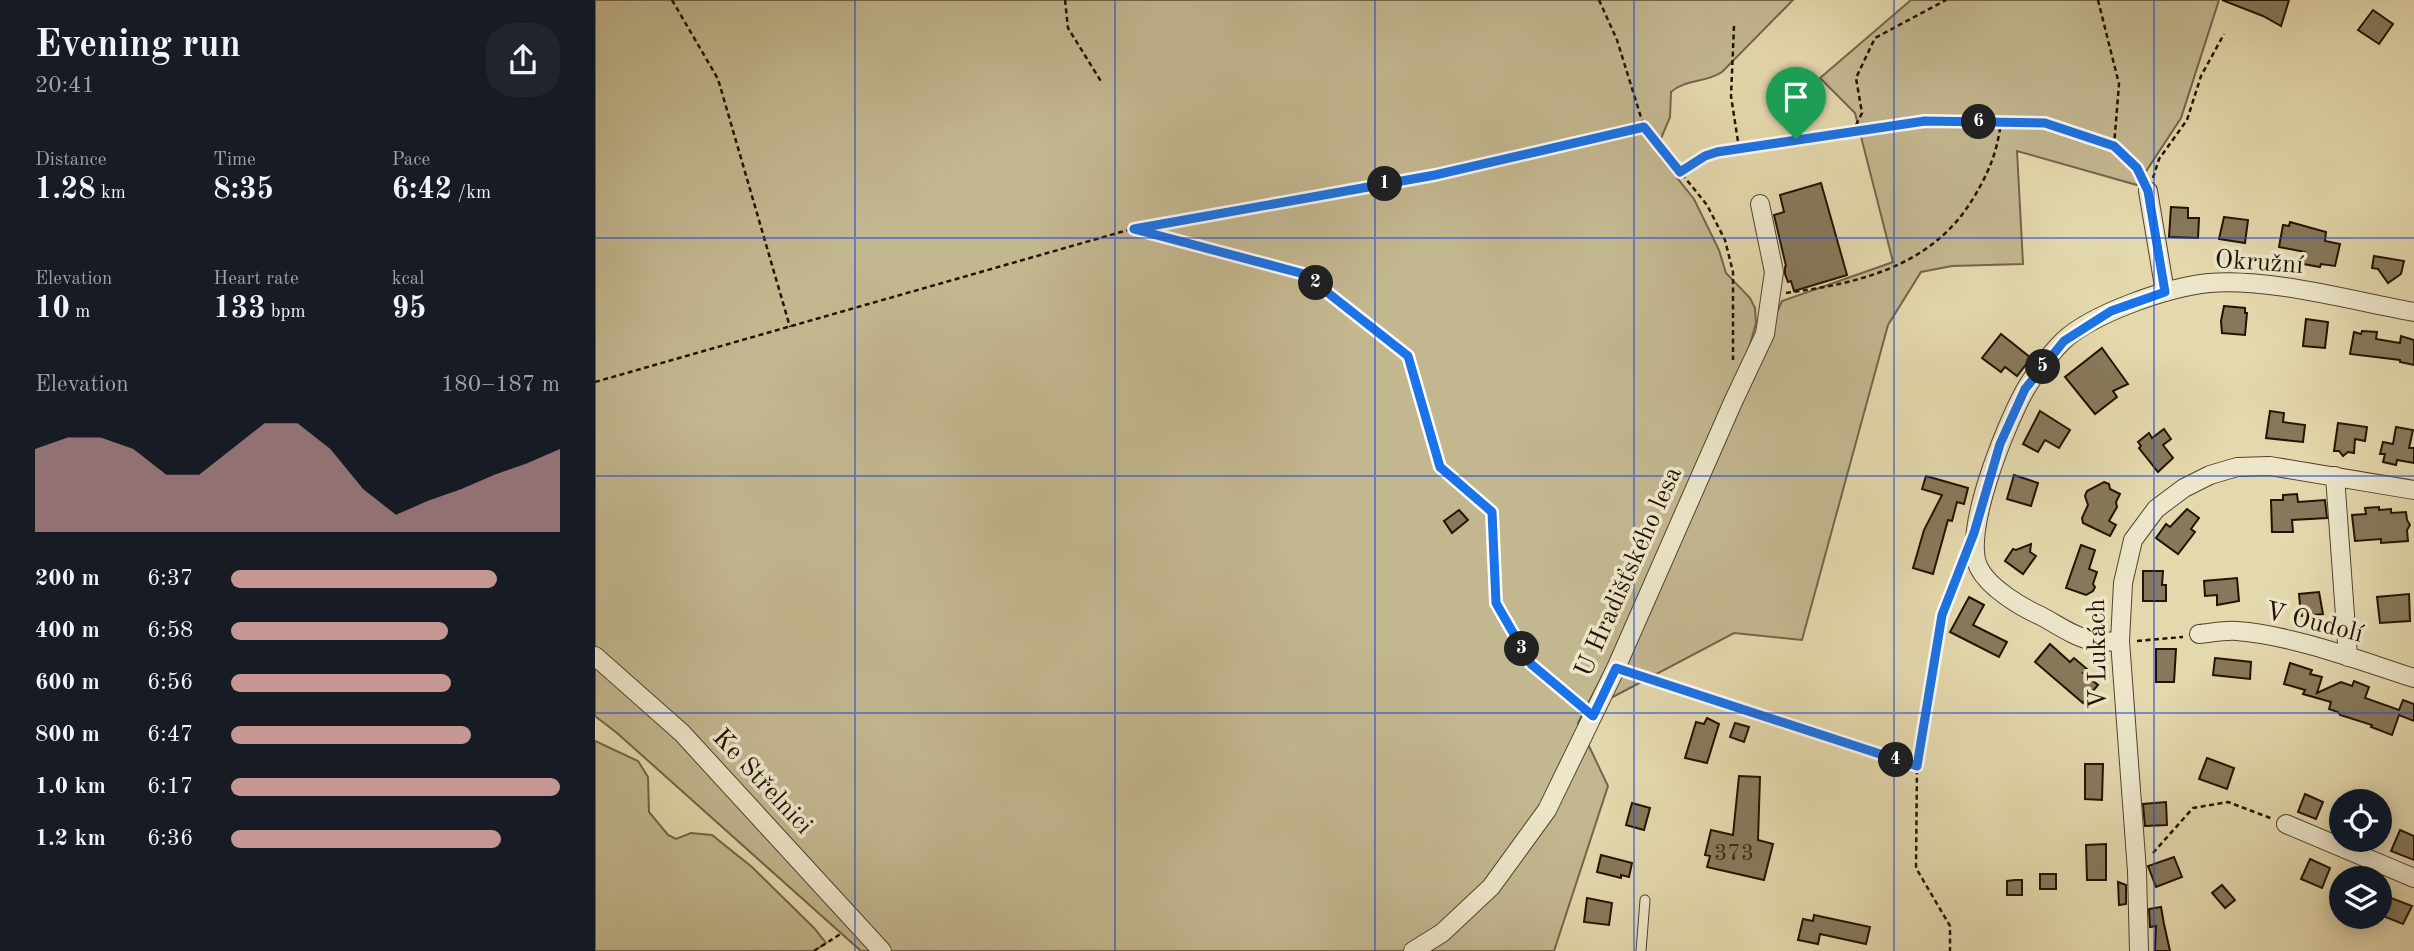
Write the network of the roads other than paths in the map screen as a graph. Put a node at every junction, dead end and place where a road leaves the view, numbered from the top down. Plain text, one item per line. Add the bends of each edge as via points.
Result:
1 (2148, 191) road end
2 (1761, 204) dead end
3 (2165, 292) junction
4 (2414, 312) edge
5 (2335, 476) junction
6 (2414, 490) edge
7 (2199, 634) road end
8 (2120, 641) junction
9 (595, 656) edge
10 (2348, 657) junction
11 (2414, 678) edge
12 (2285, 824) road end
13 (2414, 878) edge
14 (1645, 900) dead end
15 (882, 951) edge
16 (1413, 951) edge
17 (1641, 951) edge
18 (2139, 951) edge

1 - 3 street
2 - 16 street, U Hradišťského lesa via 1774,272 1765,334 1616,668 1547,810 1491,887 1442,933
3 - 4 street, Okružní via 2209,283 2264,285
3 - 8 street, Okružní via 2111,311 2064,341 2025,389 2000,444 1974,533 1978,567 2001,593 2071,633 2095,642
5 - 6 street, V Lukách
5 - 8 street, V Lukách via 2270,466 2237,467 2184,488 2165,502 2133,540 2123,583
5 - 10 street
7 - 10 street, V Oudolí via 2235,631 2271,636
8 - 18 street, V Lukách
9 - 15 street, Ke Střelnici via 681,733
10 - 11 street, V Oudolí
12 - 13 street
14 - 17 lane

